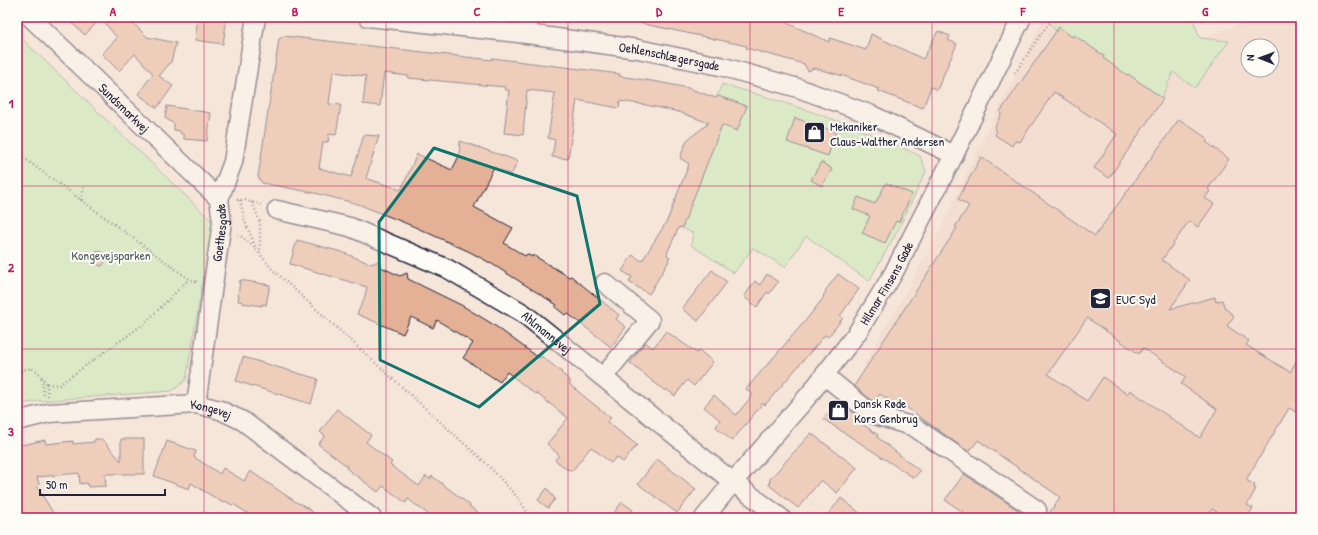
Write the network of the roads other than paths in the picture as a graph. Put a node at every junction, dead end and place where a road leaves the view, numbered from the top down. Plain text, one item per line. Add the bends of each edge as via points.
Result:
1 (256, 17) edge
2 (368, 17) edge
3 (1022, 17) edge
4 (32, 18) edge
5 (528, 26) edge
6 (954, 155) junction
7 (219, 199) junction
8 (277, 210) road end
9 (605, 283) dead end
10 (824, 375) junction
11 (604, 378) junction
12 (196, 404) junction
13 (17, 421) edge
14 (733, 482) junction
15 (372, 518) edge
16 (704, 518) edge
17 (781, 518) edge
18 (1031, 518) edge

1 - 7 street, Goethesgade via 233,162
2 - 5 street, Oehlenschlægersgade
3 - 6 street, Hilmar Finsens Gade
4 - 7 street, Sundsmarkvej
5 - 6 street, Oehlenschlægersgade via 720,66 798,88 872,115
6 - 10 street, Hilmar Finsens Gade via 893,274 857,333
7 - 12 street, Goethesgade via 222,222
8 - 11 street, Ahlmannsvej via 350,227 448,269 523,313
9 - 11 street via 650,320
10 - 14 street, Hilmar Finsens Gade
10 - 18 street via 872,414 914,427 1037,510
11 - 14 street, Ahlmannsvej
12 - 13 street, Kongevej via 49,413
12 - 15 street, Kongevej via 220,410 243,421
14 - 16 street, Hilmar Finsens Gade
14 - 17 street, Ahlmannsvej

